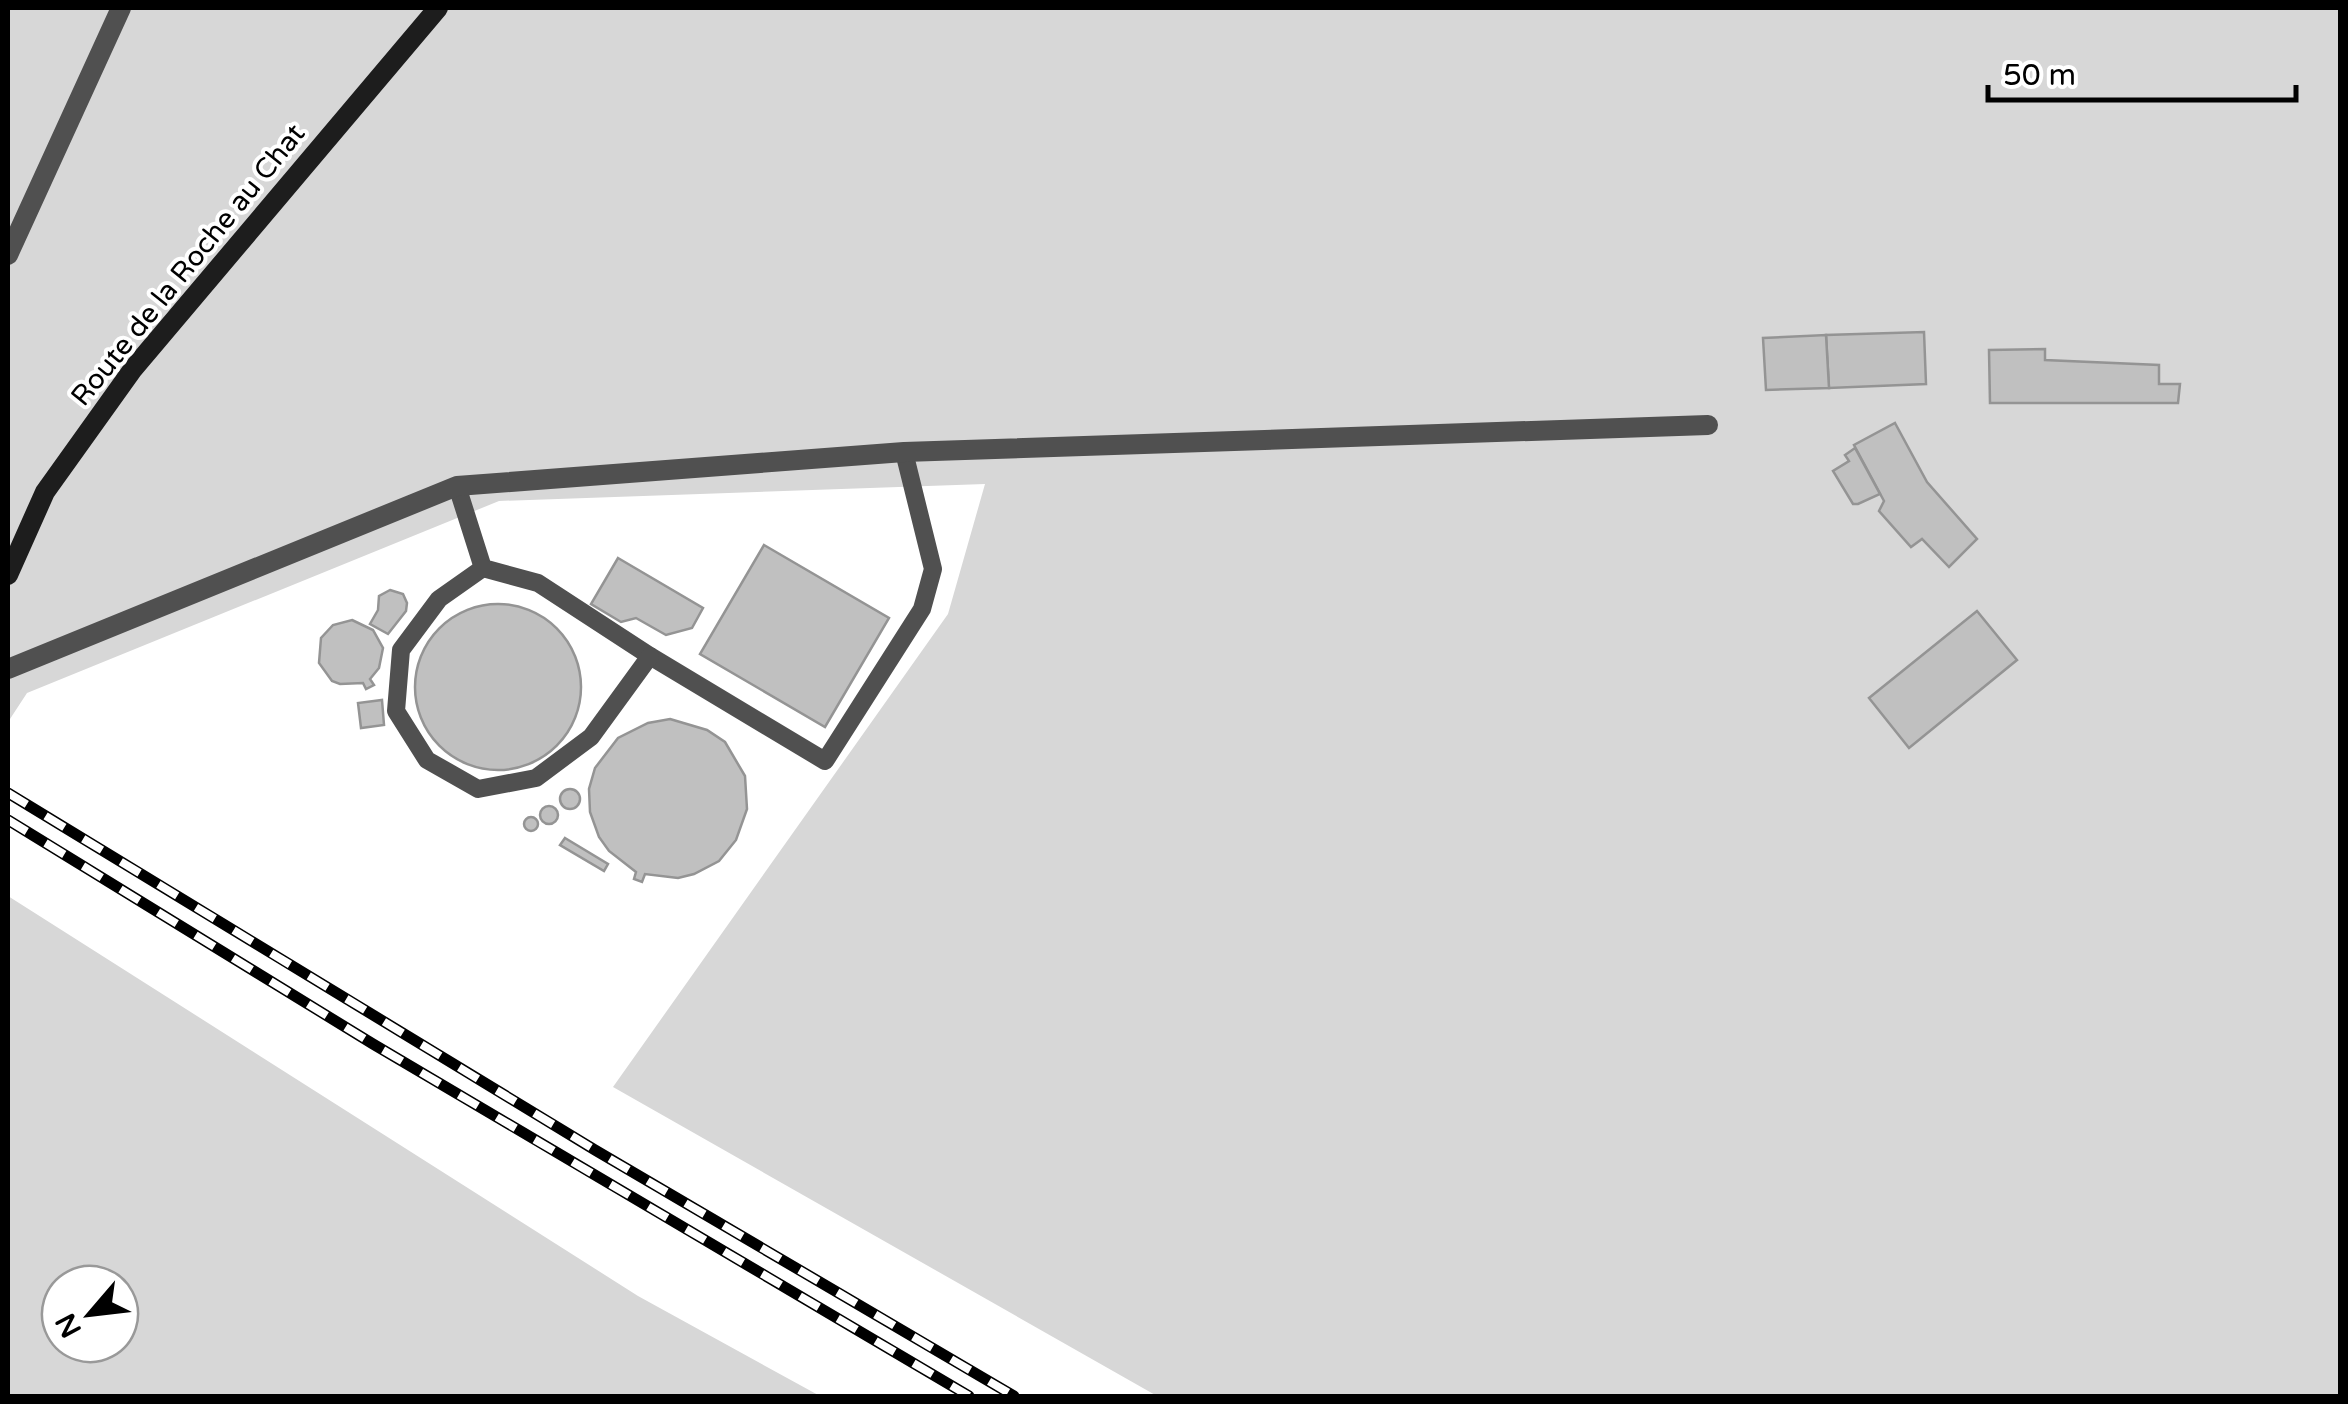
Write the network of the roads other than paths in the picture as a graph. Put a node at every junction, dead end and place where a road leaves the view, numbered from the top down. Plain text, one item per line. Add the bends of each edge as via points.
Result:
1 (121, 8) edge
2 (438, 8) edge
3 (8, 256) edge
4 (1708, 425) dead end
5 (904, 452) junction
6 (457, 486) junction
7 (483, 568) junction
8 (8, 575) edge
9 (650, 656) junction
10 (8, 669) edge

1 - 3 street
2 - 8 street, Route de la Roche au Chat via 123,384 45,492
4 - 5 street
5 - 6 street
5 - 9 lane via 933,569 922,608 825,760
6 - 7 lane
6 - 10 street
7 - 9 lane via 538,583
7 - 9 lane via 438,599 401,650 396,712 427,760 478,789 536,778 591,737

